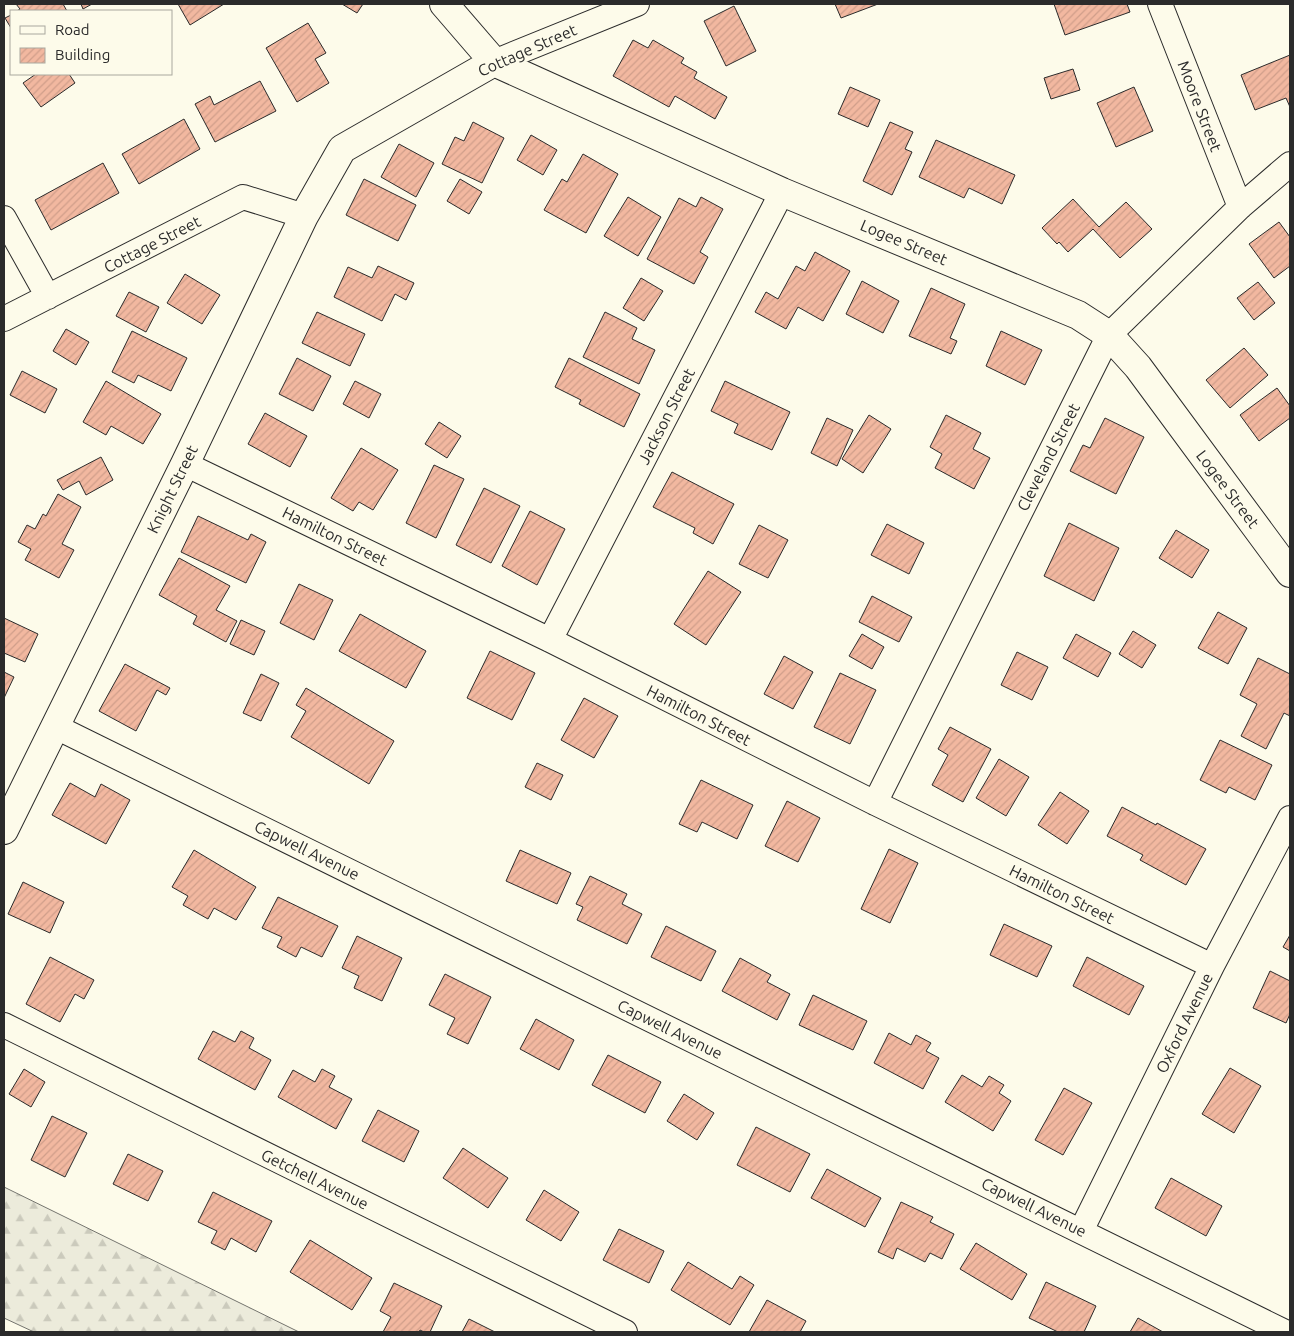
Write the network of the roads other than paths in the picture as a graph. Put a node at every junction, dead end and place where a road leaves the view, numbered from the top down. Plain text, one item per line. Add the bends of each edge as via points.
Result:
1 (444, 4) edge
2 (637, 4) edge
3 (1160, 4) edge
4 (494, 62) junction
5 (342, 149) joint
6 (1290, 164) edge
7 (782, 192) junction
8 (1240, 207) junction
9 (304, 216) junction
10 (4, 218) edge
11 (48, 297) junction
12 (4, 320) edge
13 (1109, 335) junction
14 (185, 464) junction
15 (1290, 573) edge
16 (550, 640) junction
17 (54, 726) junction
18 (875, 803) junction
19 (1290, 818) edge
20 (4, 830) edge
21 (1212, 966) junction
22 (4, 1025) edge
23 (1081, 1231) junction
24 (626, 1332) edge
25 (1285, 1332) edge

1 - 4 street, Logee Street
2 - 4 street, Cottage Street
3 - 8 street, Moore Street
4 - 5 street, Cottage Street
4 - 7 street, Logee Street
5 - 9 street, Knight Street
6 - 8 street, Cleveland Street
7 - 13 street, Logee Street via 1078,315
7 - 16 street, Jackson Street
8 - 13 street, Cleveland Street
9 - 11 street, Cottage Street via 244,197
9 - 14 street, Knight Street
10 - 11 street
11 - 12 street, Cottage Street
13 - 15 street, Logee Street via 1138,367
13 - 18 street, Cleveland Street
14 - 16 street, Hamilton Street
14 - 17 street, Knight Street
16 - 18 street, Hamilton Street
17 - 20 street, Knight Street
17 - 23 street, Capwell Avenue
18 - 21 street, Hamilton Street
19 - 21 street, Oxford Avenue
21 - 23 street, Oxford Avenue
22 - 24 street, Getchell Avenue
23 - 25 street, Capwell Avenue

